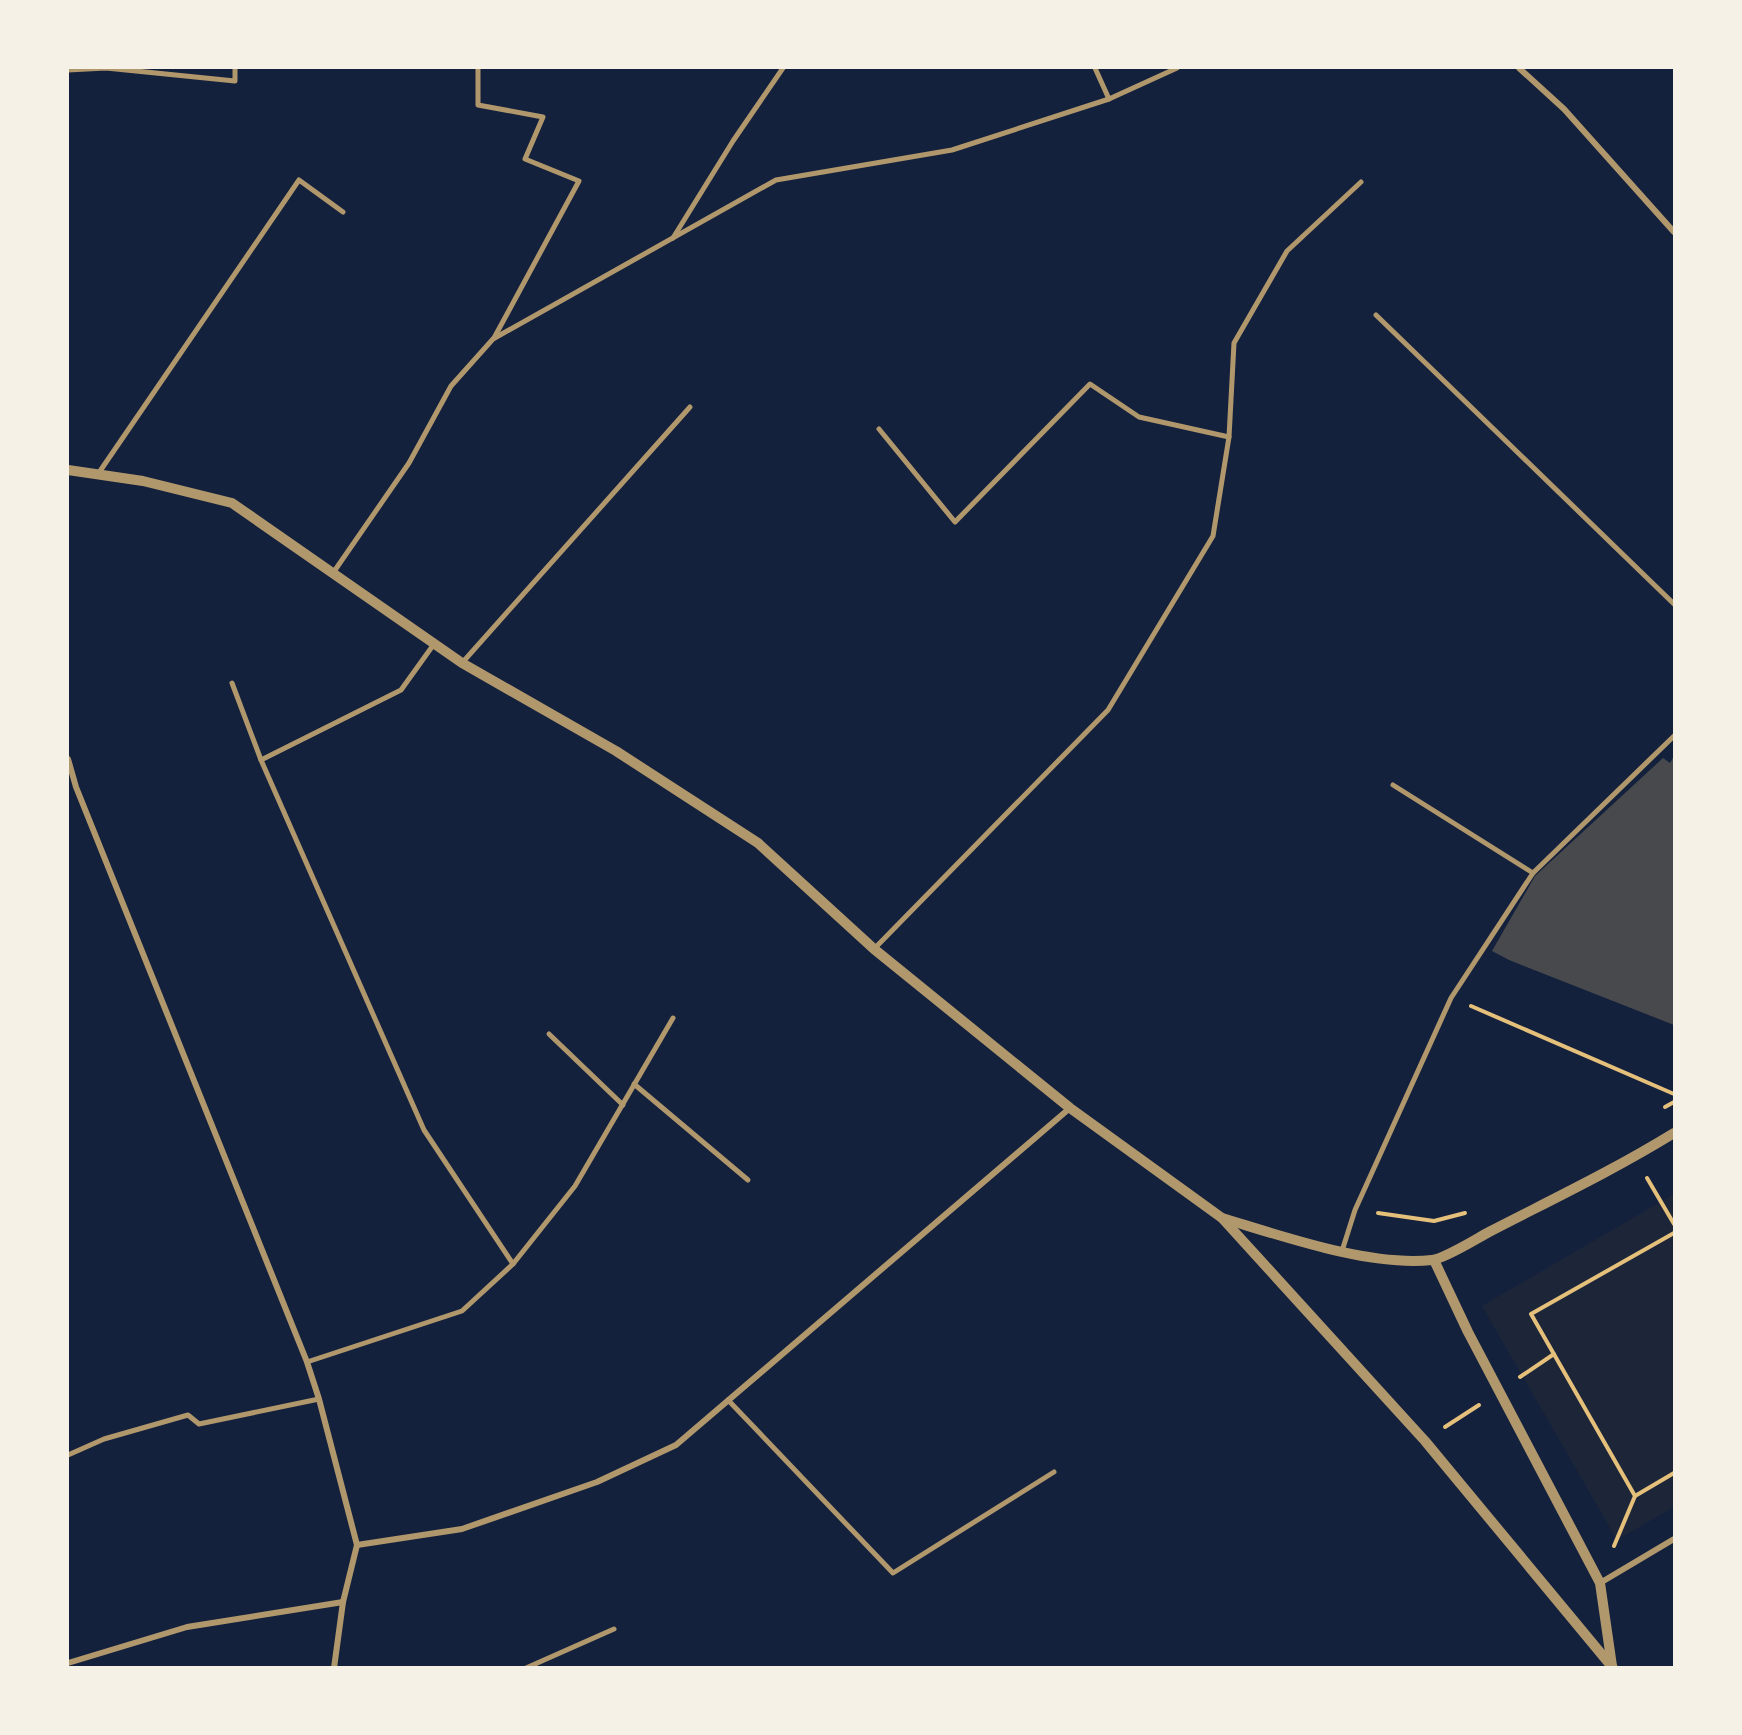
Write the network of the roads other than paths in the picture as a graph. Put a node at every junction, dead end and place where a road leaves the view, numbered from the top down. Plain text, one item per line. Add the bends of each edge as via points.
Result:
1 (235, 68) edge
2 (478, 68) edge
3 (783, 68) edge
4 (1095, 68) edge
5 (1177, 68) edge
6 (1519, 68) edge
7 (68, 70) edge
8 (1109, 99) junction
9 (1361, 182) dead end
10 (343, 212) dead end
11 (1674, 232) edge
12 (672, 239) junction
13 (1376, 315) dead end
14 (493, 339) junction
15 (690, 407) dead end
16 (879, 429) dead end
17 (1229, 437) junction
18 (68, 470) edge
19 (98, 474) junction
20 (332, 574) junction
21 (1674, 604) edge
22 (434, 644) junction
23 (462, 663) junction
24 (232, 683) dead end
25 (1674, 736) edge
26 (68, 759) edge
27 (261, 760) junction
28 (1393, 785) dead end
29 (1533, 873) junction
30 (874, 949) junction
31 (673, 1018) dead end
32 (549, 1034) dead end
33 (634, 1084) junction
34 (623, 1105) junction
35 (1070, 1107) junction
36 (1674, 1133) edge
37 (748, 1180) dead end
38 (1222, 1218) junction
39 (1342, 1251) junction
40 (1434, 1260) junction
41 (513, 1264) junction
42 (307, 1362) junction
43 (319, 1399) junction
44 (728, 1400) junction
45 (68, 1455) edge
46 (1054, 1472) dead end
47 (1674, 1539) edge
48 (357, 1545) junction
49 (1600, 1583) junction
50 (343, 1602) junction
51 (614, 1629) dead end
52 (68, 1663) edge
53 (1613, 1667) edge
54 (334, 1668) edge
55 (526, 1668) edge

1 - 7 street via 235,81 106,68
2 - 14 street via 478,105 543,117 525,159 579,181
3 - 12 street
4 - 8 street
5 - 8 street
6 - 11 street via 1564,109
8 - 12 street via 952,150 776,180
9 - 17 street via 1287,251 1234,343
10 - 19 street via 299,180
12 - 14 street
13 - 21 street
14 - 20 street via 451,386 409,464
15 - 23 street
16 - 17 street via 955,522 1090,384 1140,417
17 - 30 street via 1213,536 1108,710
18 - 19 street
19 - 20 street via 143,480 232,503
20 - 22 street
22 - 23 street
22 - 27 street via 400,690
23 - 30 street via 616,751 758,843
24 - 27 street
25 - 29 street
26 - 42 street via 80,798
27 - 41 street via 424,1130
28 - 29 street
29 - 39 street via 1451,998 1355,1210
30 - 35 street
31 - 33 street
32 - 34 street
33 - 34 street
33 - 37 street
34 - 41 street via 575,1186
35 - 38 street
35 - 44 street
36 - 40 street
38 - 39 street
38 - 53 street via 1425,1441
39 - 40 street via 1395,1261
40 - 49 street
41 - 42 street via 462,1311
42 - 43 street
43 - 45 street via 199,1424 188,1415 104,1439
43 - 48 street
44 - 46 street via 892,1573
44 - 48 street via 676,1445 597,1482 462,1529
47 - 49 street
48 - 50 street
49 - 53 street
50 - 52 street via 187,1627
50 - 54 street
51 - 55 street

